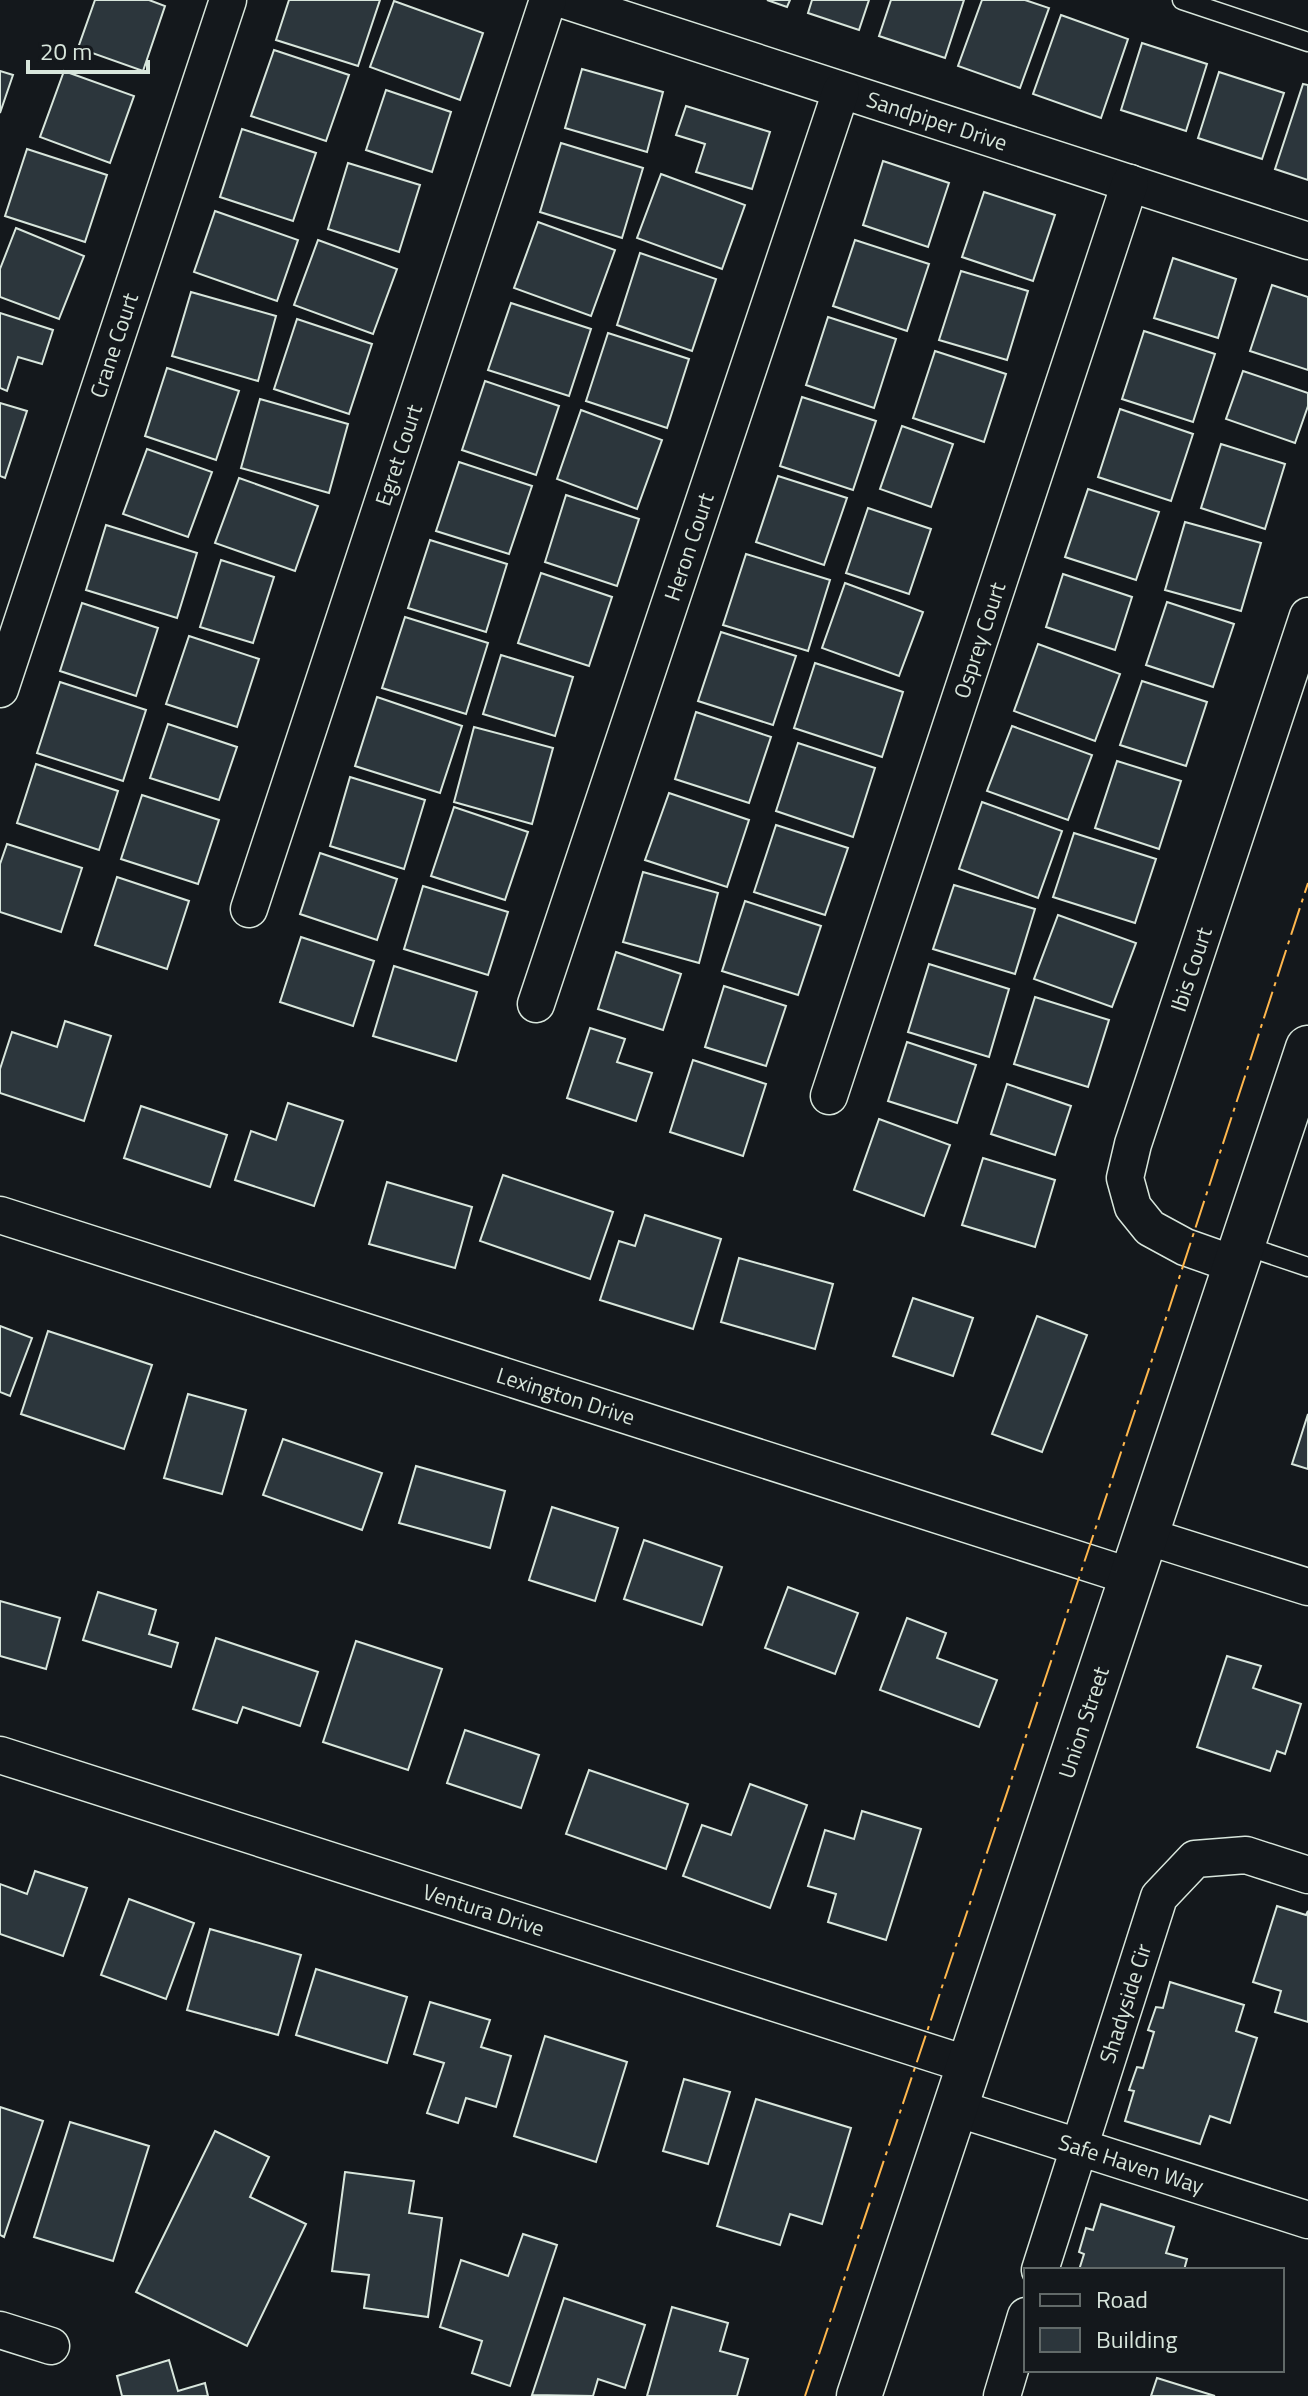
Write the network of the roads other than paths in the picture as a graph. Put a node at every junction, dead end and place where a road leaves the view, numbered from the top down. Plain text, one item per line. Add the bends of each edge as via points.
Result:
1 (228, 0) edge
2 (548, 0) edge
3 (564, 0) edge
4 (1182, 0) edge
5 (1308, 42) edge
6 (841, 91) junction
7 (1130, 183) junction
8 (1308, 241) edge
9 (1308, 616) edge
10 (0, 689) edge
11 (249, 909) dead end
12 (536, 1004) dead end
13 (1308, 1048) edge
14 (829, 1096) dead end
15 (0, 1215) edge
16 (1240, 1255) junction
17 (1308, 1267) edge
18 (1146, 1536) junction
19 (1132, 1577) junction
20 (1308, 1587) edge
21 (0, 1755) edge
22 (1308, 1875) edge
23 (969, 2065) junction
24 (956, 2108) junction
25 (1077, 2148) junction
26 (1308, 2220) edge
27 (1041, 2268) edge
28 (1024, 2323) edge
29 (0, 2330) edge
30 (51, 2346) dead end
31 (859, 2396) edge
32 (1002, 2396) edge

1 - 10 street, Crane Court
2 - 11 street, Egret Court
3 - 6 street, Sandpiper Drive
4 - 5 lane
6 - 7 street, Sandpiper Drive
6 - 12 street, Heron Court
7 - 8 street, Sandpiper Drive
7 - 14 street, Osprey Court
9 - 16 street, Ibis Court via 1125,1178 1133,1207 1150,1228 1185,1247
13 - 16 street, Union Street
15 - 19 street, Lexington Drive
16 - 17 lane
16 - 18 street, Union Street
18 - 19 street, Union Street
18 - 20 street
19 - 23 street, Union Street
21 - 23 street, Ventura Drive
22 - 25 street, Shadyside Cir via 1246,1855 1195,1859 1159,1897
23 - 24 street, Union Street
24 - 25 street, Safe Haven Way
24 - 31 street, Union Street
25 - 26 street, Safe Haven Way
25 - 27 street, Shadyside Cir
28 - 32 street
29 - 30 street

